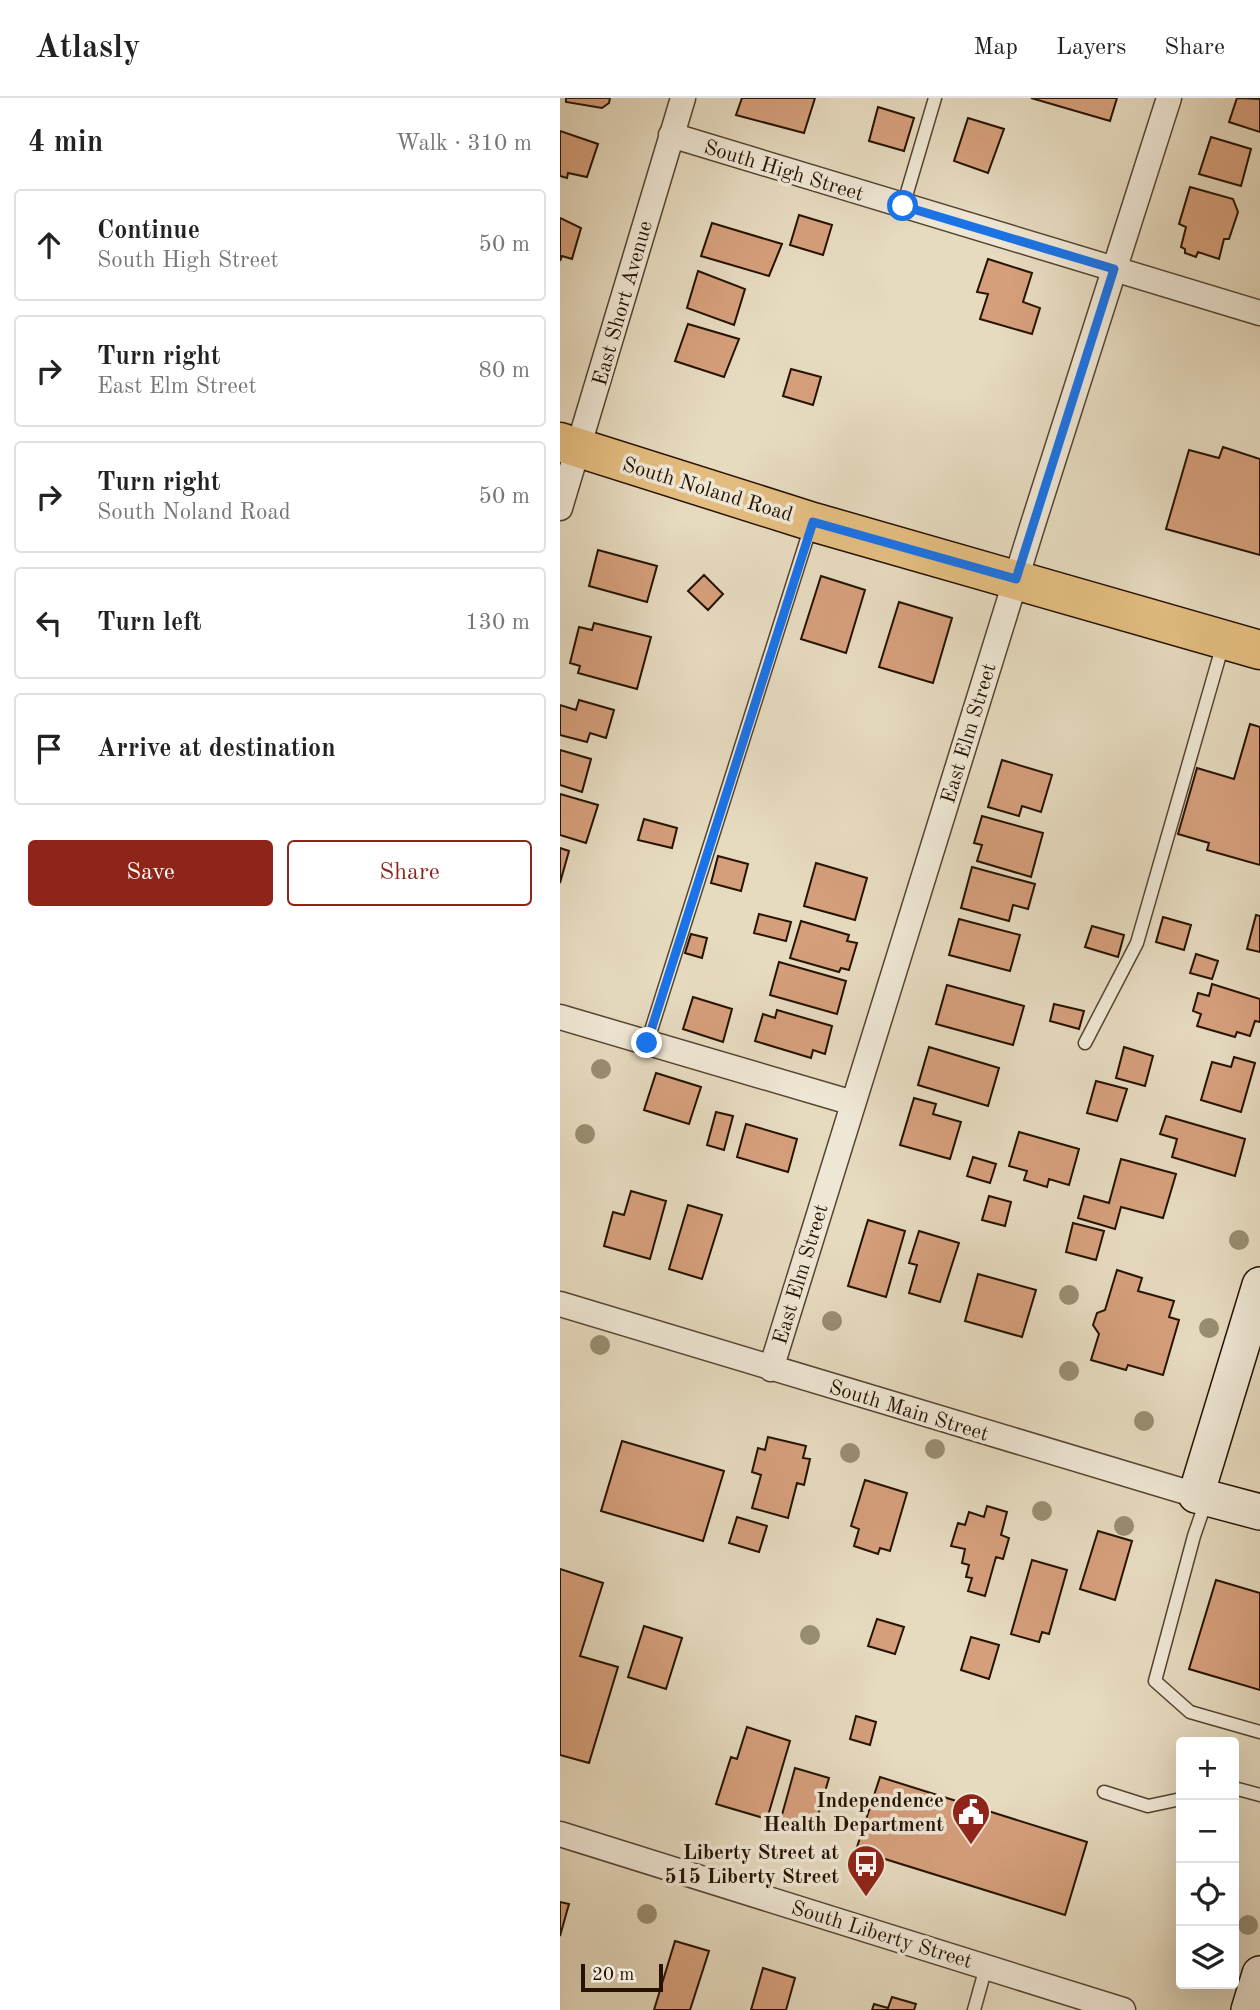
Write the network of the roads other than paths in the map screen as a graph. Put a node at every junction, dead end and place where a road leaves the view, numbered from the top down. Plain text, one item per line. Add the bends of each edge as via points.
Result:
1 (683, 98) edge
2 (935, 98) edge
3 (1169, 98) edge
4 (671, 135) junction
5 (903, 206) junction
6 (1114, 269) junction
7 (1260, 313) edge
8 (569, 445) edge
9 (560, 508) edge
10 (813, 522) junction
11 (1016, 579) junction
12 (1242, 646) edge
13 (560, 1017) edge
14 (647, 1043) junction
15 (1085, 1043) dead end
16 (853, 1103) junction
17 (1260, 1284) edge
18 (560, 1304) edge
19 (771, 1369) junction
20 (1202, 1497) junction
21 (1260, 1512) edge
22 (1260, 1732) edge
23 (1239, 1789) edge
24 (1104, 1793) dead end
25 (1260, 1795) edge
26 (1176, 1799) edge
27 (560, 1834) edge
28 (986, 1967) junction
29 (1260, 1974) edge
30 (974, 2010) edge
31 (1123, 2010) edge
32 (1249, 2010) edge

1 - 4 street, East Short Avenue
2 - 5 lane
3 - 6 street, East Elm Street
4 - 5 street, South High Street
4 - 8 street, East Short Avenue
5 - 6 street, South High Street
6 - 7 street, South High Street
6 - 11 street, East Elm Street
8 - 9 street, East Short Avenue
8 - 10 main road, South Noland Road
10 - 11 main road, South Noland Road
10 - 14 lane
11 - 12 main road, South Noland Road
11 - 16 street, East Elm Street
12 - 15 lane via 1137,943
13 - 14 street
14 - 16 street
16 - 19 street, East Elm Street
17 - 20 street
18 - 19 street, South Main Street
19 - 20 street, South Main Street
20 - 21 street, South Main Street
20 - 22 lane via 1155,1681 1190,1712
23 - 25 lane
24 - 26 lane via 1148,1806
27 - 28 street, South Liberty Street
28 - 30 lane
28 - 31 street, South Liberty Street
29 - 32 street

